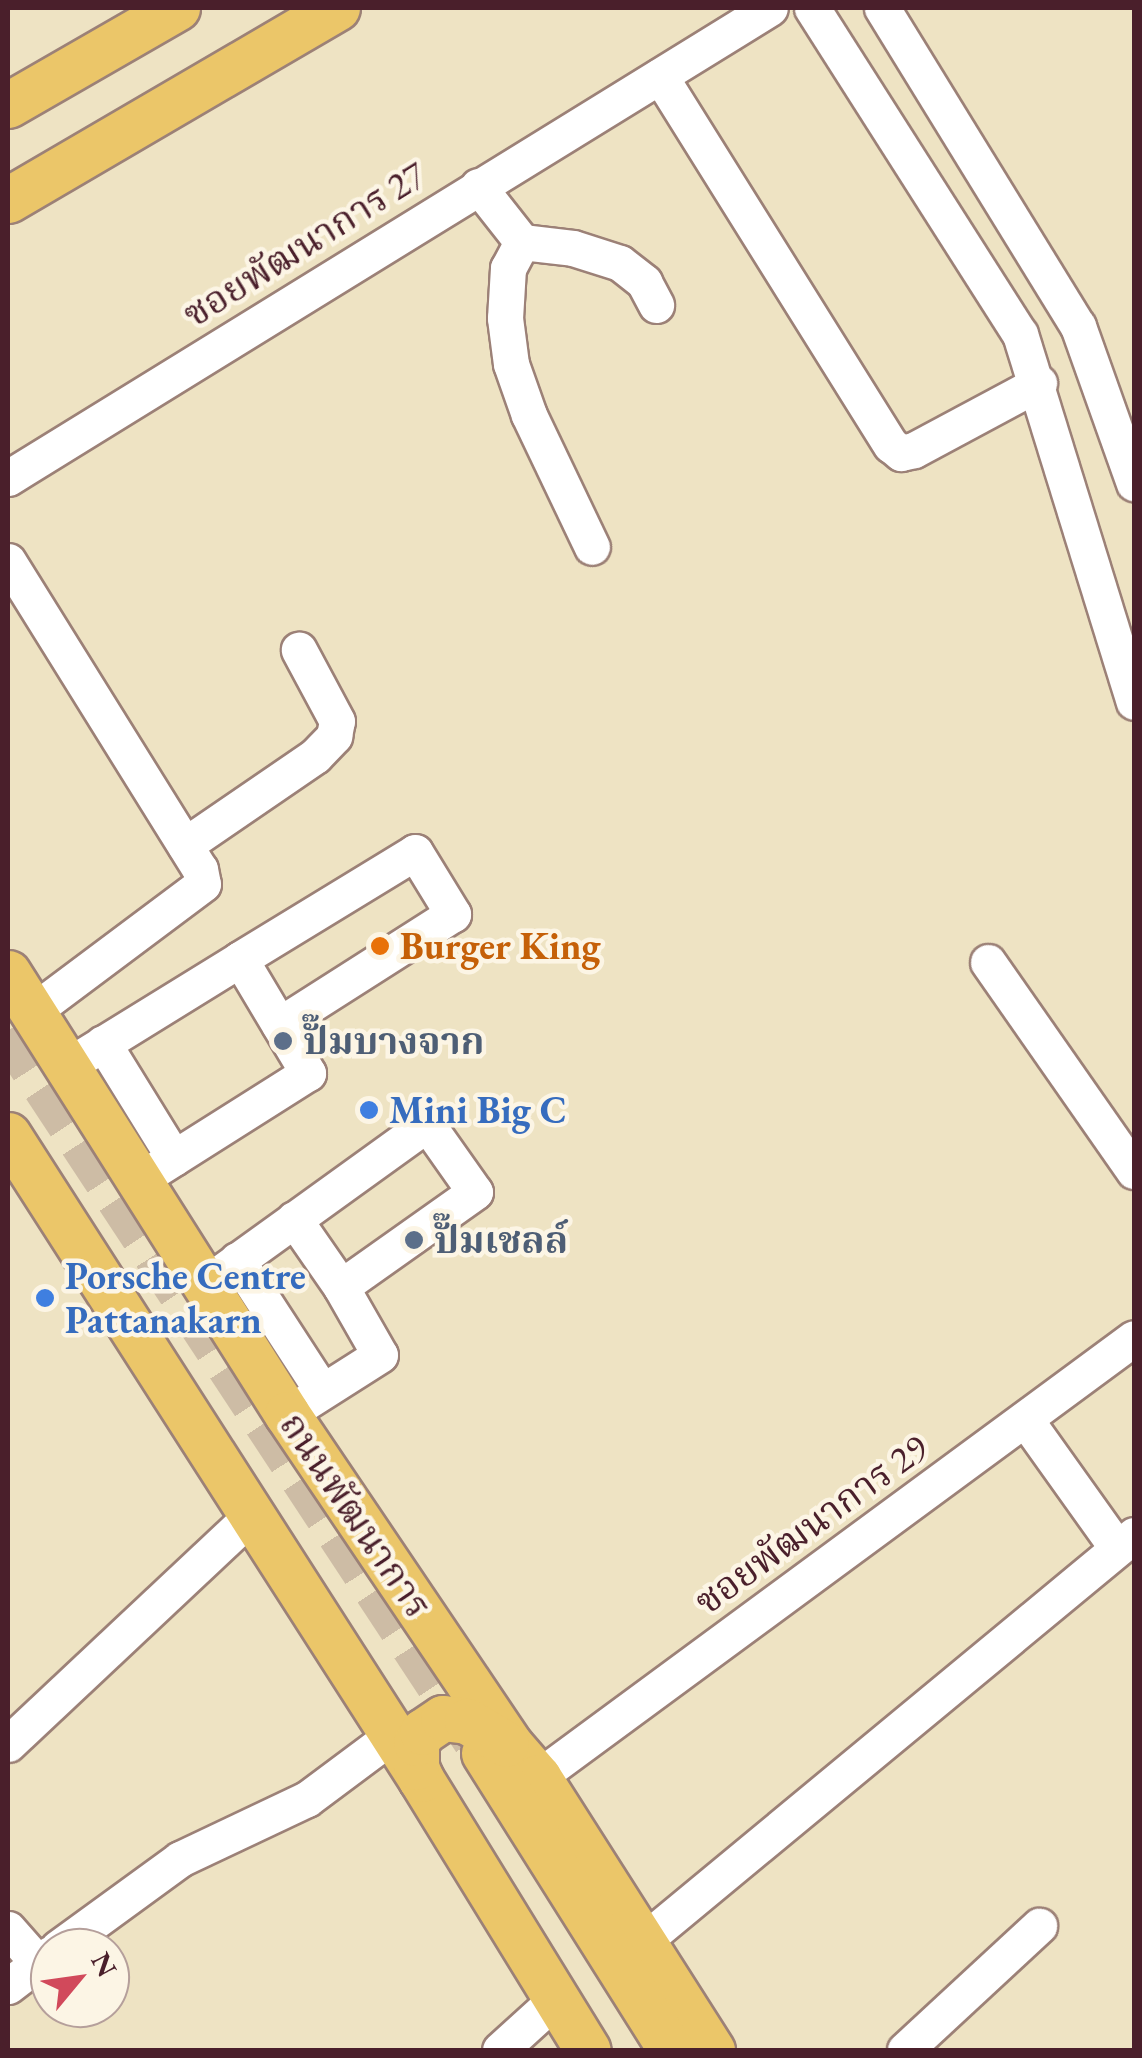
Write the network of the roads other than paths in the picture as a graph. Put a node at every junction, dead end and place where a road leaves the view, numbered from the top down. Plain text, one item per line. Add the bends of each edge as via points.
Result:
1 (177, 8) edge
2 (337, 8) edge
3 (770, 8) edge
4 (812, 8) edge
5 (882, 8) edge
6 (652, 80) junction
7 (8, 105) edge
8 (478, 186) junction
9 (8, 200) edge
10 (522, 242) junction
11 (656, 305) dead end
12 (1039, 383) junction
13 (8, 478) edge
14 (1134, 483) edge
15 (592, 547) dead end
16 (8, 561) edge
17 (299, 650) dead end
18 (1134, 702) edge
19 (185, 845) junction
20 (240, 958) junction
21 (988, 962) dead end
22 (8, 973) edge
23 (32, 1012) junction
24 (280, 1024) junction
25 (85, 1054) junction
26 (8, 1135) edge
27 (156, 1169) junction
28 (1134, 1171) edge
29 (294, 1219) junction
30 (221, 1272) junction
31 (341, 1288) junction
32 (1134, 1338) edge
33 (305, 1403) junction
34 (1025, 1419) junction
35 (253, 1514) junction
36 (1126, 1541) edge
37 (393, 1735) junction
38 (8, 1744) edge
39 (500, 1760) junction
40 (421, 1779) junction
41 (1038, 1926) dead end
42 (8, 1928) edge
43 (86, 1928) edge
44 (30, 1942) edge
45 (641, 1942) junction
46 (30, 1969) edge
47 (8, 1986) edge
48 (556, 1999) junction
49 (500, 2050) edge
50 (588, 2050) edge
51 (642, 2050) edge
52 (672, 2050) edge
53 (712, 2050) edge
54 (905, 2050) edge

1 - 7 main road
2 - 9 main road
3 - 6 street, ซอยพัฒนาการ 27
4 - 12 street via 1020,334
5 - 14 street via 1078,326
6 - 8 street, ซอยพัฒนาการ 27
6 - 12 street via 902,453
8 - 10 street
8 - 13 street, ซอยพัฒนาการ 27
10 - 11 street via 620,263 644,282
10 - 15 street via 508,268 511,364
12 - 18 street
16 - 19 street
17 - 19 street via 337,721 334,736
19 - 23 street via 202,884 194,894
20 - 24 street
20 - 24 street via 415,852 454,914
20 - 25 street
21 - 28 street
22 - 23 main road, ถนนพัฒนาการ
23 - 25 main road, ถนนพัฒนาการ
24 - 27 street via 308,1072
25 - 27 main road, ถนนพัฒนาการ
26 - 35 main road
27 - 30 main road, ถนนพัฒนาการ
29 - 30 street
29 - 31 street
29 - 31 street via 427,1124 475,1192
30 - 33 main road, ถนนพัฒนาการ
31 - 33 street via 380,1355
32 - 34 street, ซอยพัฒนาการ 29
33 - 39 main road, ถนนพัฒนาการ
34 - 36 street
34 - 39 street, ซอยพัฒนาการ 29
35 - 37 main road
35 - 38 street
36 - 45 street
37 - 40 main road
37 - 43 street via 307,1798 180,1860
39 - 40 main road via 467,1720 443,1718 416,1742
39 - 45 main road, ถนนพัฒนาการ
39 - 51 main road, ถนนพัฒนาการ
39 - 52 main road, ถนนพัฒนาการ
40 - 48 main road
41 - 54 street
42 - 44 street
45 - 53 main road, ถนนพัฒนาการ
46 - 47 street
48 - 49 street
48 - 50 main road

